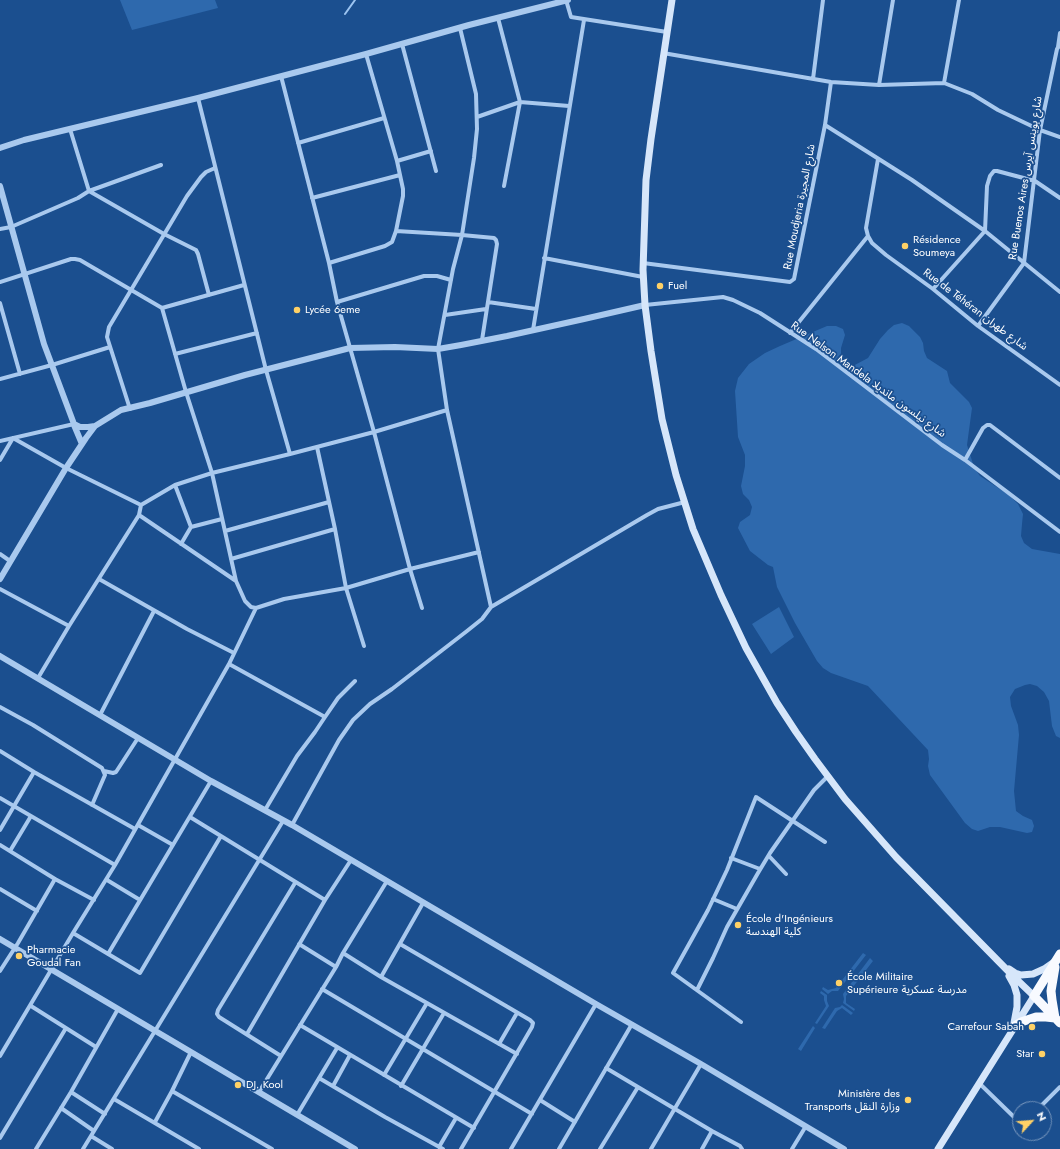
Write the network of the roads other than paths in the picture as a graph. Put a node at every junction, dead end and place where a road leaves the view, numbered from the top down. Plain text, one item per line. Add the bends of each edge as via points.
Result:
1 (567, 0) edge
2 (672, 0) edge
3 (823, 0) edge
4 (893, 0) edge
5 (959, 0) edge
6 (498, 18) junction
7 (584, 20) junction
8 (460, 28) junction
9 (667, 32) junction
10 (1060, 33) edge
11 (402, 44) junction
12 (1060, 45) edge
13 (1057, 50) junction
14 (663, 53) junction
15 (366, 54) junction
16 (281, 76) junction
17 (813, 79) junction
18 (831, 82) junction
19 (944, 83) junction
20 (878, 85) junction
21 (198, 98) junction
22 (520, 102) junction
23 (570, 106) junction
24 (476, 117) junction
25 (384, 118) junction
26 (825, 125) junction
27 (70, 129) junction
28 (1040, 130) junction
29 (1060, 137) edge
30 (298, 143) junction
31 (0, 148) edge
32 (431, 151) junction
33 (878, 158) junction
34 (397, 161) junction
35 (161, 165) dead end
36 (215, 168) junction
37 (436, 171) dead end
38 (400, 175) junction
39 (1035, 181) junction
40 (0, 186) edge
41 (504, 186) dead end
42 (89, 192) junction
43 (312, 198) junction
44 (1060, 198) edge
45 (11, 227) junction
46 (0, 229) edge
47 (396, 231) junction
48 (985, 231) junction
49 (164, 234) junction
50 (462, 235) junction
51 (868, 236) junction
52 (544, 258) junction
53 (329, 263) junction
54 (643, 263) junction
55 (1024, 263) junction
56 (25, 274) junction
57 (644, 277) junction
58 (451, 280) junction
59 (0, 282) edge
60 (244, 285) junction
61 (933, 289) junction
62 (131, 290) junction
63 (1060, 292) edge
64 (209, 295) junction
65 (337, 302) junction
66 (488, 302) junction
67 (0, 303) edge
68 (645, 305) junction
69 (162, 308) junction
70 (486, 309) junction
71 (536, 309) junction
72 (445, 315) junction
73 (978, 326) junction
74 (533, 330) junction
75 (257, 333) junction
76 (790, 333) junction
77 (482, 340) junction
78 (110, 346) junction
79 (350, 348) junction
80 (438, 349) junction
81 (175, 354) junction
82 (52, 365) junction
83 (266, 370) junction
84 (20, 374) junction
85 (0, 379) edge
86 (1060, 385) edge
87 (186, 392) junction
88 (130, 409) junction
89 (447, 410) junction
90 (74, 424) junction
91 (95, 426) junction
92 (374, 432) junction
93 (13, 438) junction
94 (0, 441) edge
95 (82, 444) junction
96 (317, 447) junction
97 (290, 454) junction
98 (0, 460) edge
99 (965, 460) junction
100 (66, 468) junction
101 (212, 473) junction
102 (1060, 478) edge
103 (175, 485) junction
104 (329, 502) junction
105 (685, 502) junction
106 (141, 505) junction
107 (139, 515) junction
108 (222, 519) junction
109 (191, 527) junction
110 (335, 529) junction
111 (225, 531) junction
112 (1060, 532) edge
113 (181, 544) junction
114 (479, 552) junction
115 (0, 554) edge
116 (231, 559) junction
117 (10, 561) junction
118 (410, 569) junction
119 (0, 579) edge
120 (99, 579) junction
121 (236, 582) junction
122 (346, 588) junction
123 (0, 589) edge
124 (491, 607) junction
125 (256, 608) junction
126 (422, 608) dead end
127 (154, 611) junction
128 (69, 626) junction
129 (364, 646) dead end
130 (234, 653) junction
131 (0, 656) edge
132 (229, 664) junction
133 (38, 678) junction
134 (355, 681) dead end
135 (0, 707) edge
136 (100, 715) junction
137 (325, 717) junction
138 (138, 738) junction
139 (0, 751) edge
140 (175, 759) junction
141 (104, 771) junction
142 (34, 772) junction
143 (828, 776) junction
144 (211, 780) junction
145 (0, 798) edge
146 (92, 805) junction
147 (13, 806) junction
148 (265, 810) junction
149 (31, 816) junction
150 (190, 817) junction
151 (793, 820) junction
152 (283, 821) junction
153 (292, 825) junction
154 (137, 827) junction
155 (0, 830) edge
156 (221, 836) junction
157 (825, 842) dead end
158 (0, 845) edge
159 (173, 845) junction
160 (10, 851) junction
161 (769, 856) junction
162 (731, 858) junction
163 (259, 860) junction
164 (351, 860) junction
165 (115, 865) junction
166 (760, 869) junction
167 (786, 874) dead end
168 (55, 879) junction
169 (107, 880) junction
170 (387, 881) junction
171 (295, 883) junction
172 (0, 889) edge
173 (713, 899) junction
174 (94, 900) junction
175 (140, 900) junction
176 (325, 900) junction
177 (423, 903) junction
178 (737, 909) junction
179 (36, 911) junction
180 (73, 933) junction
181 (0, 939) edge
182 (299, 944) junction
183 (400, 944) junction
184 (15, 948) junction
185 (343, 953) junction
186 (108, 954) junction
187 (1058, 957) edge
188 (998, 960) junction
189 (336, 967) junction
190 (52, 970) junction
191 (0, 971) edge
192 (381, 976) junction
193 (322, 989) junction
194 (697, 990) junction
195 (1034, 996) junction
196 (427, 1003) junction
197 (596, 1004) junction
198 (31, 1006) junction
199 (118, 1009) junction
200 (444, 1013) junction
201 (517, 1013) junction
202 (1058, 1021) edge
203 (741, 1022) dead end
204 (632, 1024) junction
205 (300, 1025) junction
206 (66, 1028) junction
207 (1013, 1028) junction
208 (154, 1031) junction
209 (247, 1034) junction
210 (406, 1039) junction
211 (499, 1044) junction
212 (96, 1047) junction
213 (337, 1048) junction
214 (423, 1049) junction
215 (191, 1052) junction
216 (517, 1054) junction
217 (0, 1055) edge
218 (350, 1055) junction
219 (281, 1056) junction
220 (701, 1064) junction
221 (606, 1068) junction
222 (384, 1075) junction
223 (319, 1078) junction
224 (979, 1083) junction
225 (333, 1086) junction
226 (401, 1086) junction
227 (638, 1087) junction
228 (1060, 1087) edge
229 (172, 1091) junction
230 (71, 1092) junction
231 (259, 1092) junction
232 (495, 1092) junction
233 (114, 1099) junction
234 (540, 1100) junction
235 (1046, 1101) edge
236 (61, 1108) junction
237 (675, 1109) junction
238 (105, 1114) junction
239 (532, 1114) junction
240 (297, 1115) junction
241 (1012, 1115) edge
242 (456, 1118) junction
243 (155, 1122) junction
244 (575, 1122) junction
245 (806, 1126) junction
246 (474, 1128) junction
247 (94, 1131) junction
248 (712, 1131) junction
249 (91, 1136) junction
250 (0, 1138) edge
251 (441, 1148) edge
252 (36, 1149) edge
253 (83, 1149) edge
254 (112, 1149) edge
255 (199, 1149) edge
256 (272, 1149) edge
257 (355, 1149) edge
258 (461, 1149) edge
259 (511, 1149) edge
260 (559, 1149) edge
261 (600, 1149) edge
262 (651, 1149) edge
263 (702, 1149) edge
264 (742, 1149) edge
265 (792, 1149) edge
266 (844, 1149) edge
267 (938, 1149) edge

1 - 6 street
1 - 7 street via 571,17
2 - 9 main road
3 - 17 street
4 - 20 street
5 - 19 street
6 - 8 street
6 - 22 street
7 - 9 street
7 - 23 street
8 - 11 street
8 - 24 street via 476,94
9 - 14 main road
10 - 13 street
11 - 15 street
11 - 32 street
12 - 13 street, Rue Buenos Aires شارع بوينس آيرس
13 - 28 street, Rue Buenos Aires شارع بوينس آيرس
14 - 17 street
14 - 54 main road via 646,180
15 - 16 street
15 - 25 street
16 - 21 street
16 - 30 street
17 - 18 street
18 - 20 street
18 - 26 street, Rue Moudjeria شارع المجيرة
19 - 20 street
19 - 28 street via 972,94
21 - 27 street
21 - 36 street
22 - 23 street
22 - 24 street
22 - 41 street
23 - 52 street
24 - 50 street via 474,158
25 - 30 street
25 - 34 street
26 - 33 street
26 - 54 street, Rue Moudjeria شارع المجيرة via 797,268 792,281
27 - 31 street
27 - 42 street
28 - 29 street
28 - 39 street, Rue Buenos Aires شارع بوينس آيرس
30 - 43 street
32 - 34 street
32 - 37 street
33 - 48 street
33 - 51 street via 866,228
34 - 38 street
35 - 42 street
36 - 49 street via 201,177
36 - 60 street
38 - 43 street
38 - 47 street via 403,196
39 - 44 street
39 - 48 street via 997,171 992,173 987,186
39 - 55 street, Rue Buenos Aires شارع بوينس آيرس
40 - 45 street
42 - 45 street
42 - 49 street
43 - 53 street
45 - 46 street
45 - 56 street
47 - 50 street
47 - 53 street via 392,242 385,246
48 - 55 street
48 - 61 street
49 - 62 street
49 - 64 street via 196,250
50 - 58 street
50 - 66 street via 496,240
51 - 61 street, Rue de Téhéran شارع طهران via 886,255
51 - 76 street
52 - 57 street
52 - 71 street
53 - 65 street
54 - 57 main road
55 - 63 street
55 - 73 street, Rue Buenos Aires شارع بوينس آيرس
56 - 59 street
56 - 62 street via 75,259
56 - 82 street
57 - 68 main road
58 - 65 street via 424,276
58 - 72 street
60 - 64 street
60 - 75 street
61 - 73 street, Rue de Téhéran شارع طهران
62 - 69 street
62 - 78 street via 109,327 107,337
64 - 69 street
65 - 79 street
66 - 70 street
66 - 71 street
67 - 84 street
68 - 74 street
68 - 76 street, Rue Nelson Mandela شارع نيلسون مانديلا via 724,297 760,313
68 - 105 main road via 662,419
69 - 81 street
70 - 72 street
70 - 77 street
71 - 74 street
72 - 80 street
73 - 86 street, Rue de Téhéran شارع طهران
74 - 77 street
75 - 81 street
75 - 83 street
76 - 99 street, Rue Nelson Mandela شارع نيلسون مانديلا
77 - 80 street
78 - 82 street
78 - 88 street
79 - 80 street
79 - 83 street
79 - 92 street
80 - 89 street
81 - 87 street
82 - 84 street
82 - 90 street
83 - 87 street
83 - 97 street
84 - 85 street
87 - 88 street
87 - 101 street
88 - 91 street via 121,410
89 - 92 street
89 - 114 street
90 - 91 street via 88,428
90 - 93 street
90 - 95 street
91 - 95 street
92 - 96 street
92 - 118 street
93 - 94 street
93 - 98 street
93 - 100 street
95 - 100 street
96 - 97 street
96 - 104 street
97 - 101 street
99 - 102 street via 983,428 990,425
99 - 112 street, Rue Nelson Mandela شارع نيلسون مانديلا
100 - 106 street
100 - 117 street
101 - 103 street
101 - 108 street
103 - 106 street
103 - 109 street
104 - 110 street
104 - 111 street
105 - 124 street via 652,512
105 - 143 main road via 718,589 746,648 777,703
106 - 107 street
107 - 113 street
107 - 120 street
108 - 109 street
108 - 111 street
109 - 113 street
110 - 116 street
110 - 122 street
111 - 116 street
113 - 121 street
114 - 118 street
114 - 124 street
115 - 117 street
116 - 121 street
117 - 119 street
118 - 122 street
118 - 126 street
120 - 127 street
120 - 128 street
121 - 125 street via 245,601 250,607
122 - 125 street via 284,599
122 - 129 street
123 - 128 street
124 - 153 street via 482,619 370,704 353,720
125 - 130 street
127 - 130 street
127 - 136 street
128 - 133 street
130 - 132 street
131 - 133 street
132 - 137 street
132 - 140 street
133 - 136 street
134 - 137 street via 338,698
135 - 141 street
136 - 138 street
137 - 148 street via 297,756
138 - 140 street
138 - 141 street via 116,772
139 - 142 street
140 - 144 street
140 - 154 street
141 - 146 street via 105,776
142 - 146 street
142 - 147 street
143 - 151 street via 814,790
143 - 188 main road via 896,857
144 - 148 street
144 - 150 street
145 - 147 street
146 - 154 street
147 - 149 street
147 - 155 street
148 - 152 street
149 - 160 street
149 - 165 street
150 - 156 street
150 - 159 street
151 - 157 street
151 - 161 street
151 - 162 street via 756,796
152 - 153 street
152 - 163 street
153 - 164 street
154 - 159 street
154 - 165 street
156 - 163 street
156 - 186 street via 140,973
158 - 160 street
159 - 175 street
160 - 168 street
161 - 166 street
161 - 167 street
162 - 166 street
162 - 173 street
163 - 171 street
163 - 208 street
164 - 170 street
164 - 176 street
165 - 169 street
166 - 178 street
168 - 174 street
168 - 179 street
169 - 174 street
169 - 175 street
170 - 177 street
170 - 185 street
171 - 176 street
171 - 209 street via 218,1010 219,1017
172 - 179 street
173 - 178 street
173 - 194 street via 673,973
174 - 180 street
175 - 186 street
176 - 182 street
177 - 183 street
177 - 197 street
178 - 194 street
179 - 184 street
180 - 186 street
180 - 190 street
181 - 184 street
182 - 189 street
182 - 209 street
183 - 192 street
183 - 201 street
184 - 190 street
184 - 191 street
185 - 189 street
185 - 192 street
187 - 188 main road via 1039,972 1027,975 1015,973
187 - 195 highway
187 - 202 highway via 1051,991
188 - 195 main road
188 - 207 main road via 1016,989 1018,1001
189 - 193 street
190 - 198 street
190 - 199 street
192 - 196 street
193 - 205 street
193 - 210 street
194 - 203 street
195 - 202 highway
195 - 207 main road
196 - 200 street
196 - 210 street
197 - 204 street
197 - 234 street
198 - 206 street
198 - 217 street
199 - 208 street
199 - 212 street
200 - 211 street
200 - 214 street
201 - 211 street
201 - 216 street via 533,1024
202 - 207 highway via 1036,1017
204 - 220 street
204 - 221 street
205 - 213 street
205 - 219 street
206 - 212 street
206 - 250 street
207 - 224 main road
208 - 215 street
208 - 233 street
209 - 219 street
210 - 214 street
210 - 222 street
211 - 216 street
212 - 230 street
213 - 218 street
213 - 223 street
214 - 226 street
214 - 232 street
215 - 229 street
215 - 231 street
216 - 232 street
218 - 222 street
218 - 225 street
219 - 231 street
220 - 237 street
220 - 245 street
221 - 227 street
221 - 244 street
222 - 226 street
223 - 225 street
223 - 240 street
224 - 241 street
224 - 267 main road
225 - 251 street
226 - 242 street
227 - 237 street
227 - 261 street
228 - 235 street
229 - 243 street
229 - 256 street
230 - 236 street
230 - 238 street
231 - 240 street
232 - 239 street
232 - 246 street
233 - 238 street
233 - 243 street
234 - 239 street
234 - 244 street
236 - 247 street
236 - 252 street
237 - 248 street
237 - 262 street
238 - 247 street
239 - 259 street
240 - 257 street
242 - 246 street
242 - 251 street
243 - 255 street
244 - 260 street
245 - 265 street
245 - 266 street
246 - 258 street
247 - 249 street
248 - 263 street
248 - 264 street
249 - 253 street
249 - 254 street

